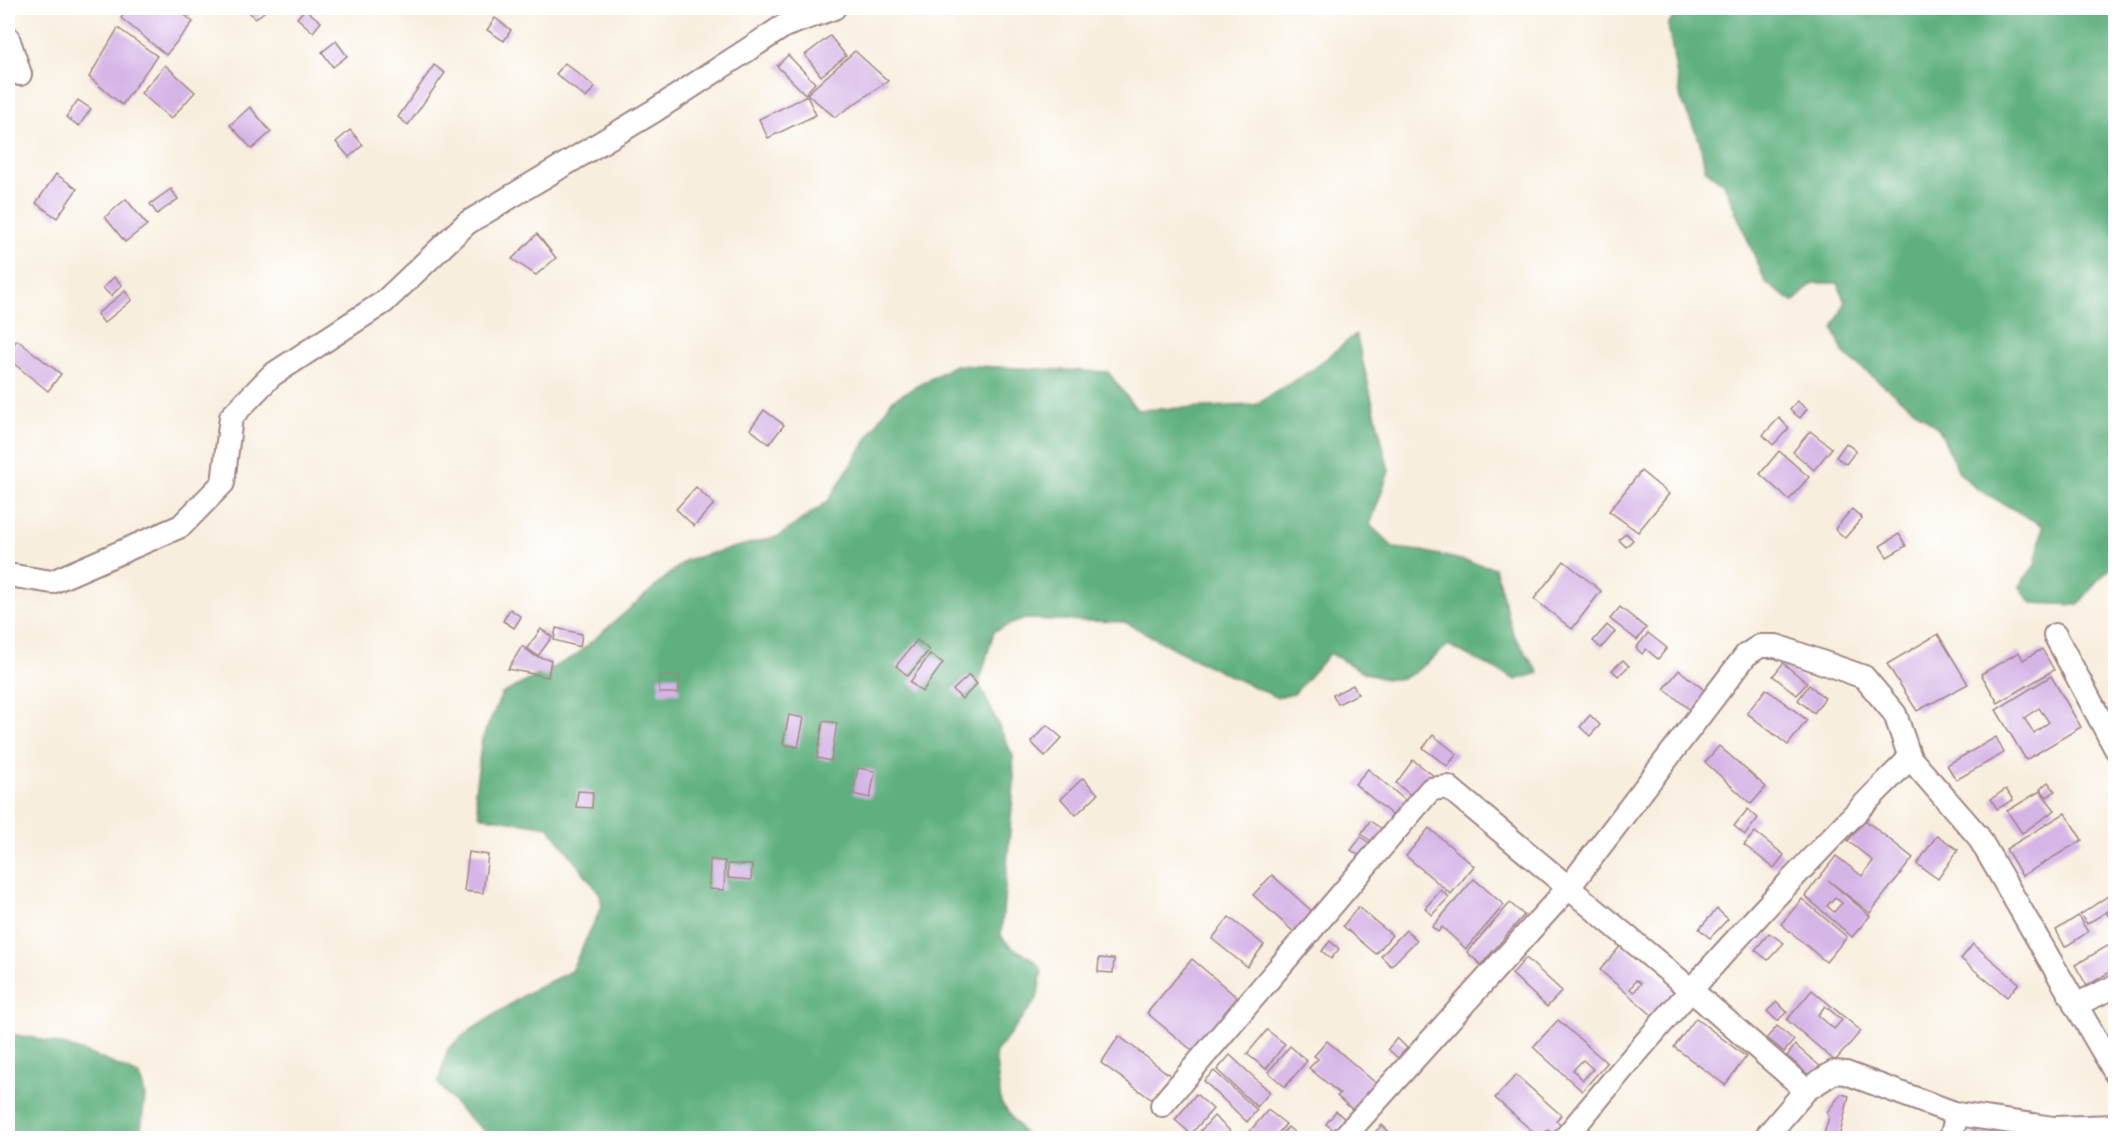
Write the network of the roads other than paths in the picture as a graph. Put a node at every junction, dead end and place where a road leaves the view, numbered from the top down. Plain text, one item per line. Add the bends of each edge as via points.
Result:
1 (834, 8) edge
2 (8, 38) edge
3 (20, 74) dead end
4 (8, 575) edge
5 (2055, 635) dead end
6 (2115, 749) edge
7 (1910, 758) junction
8 (1569, 887) junction
9 (2115, 986) edge
10 (1692, 990) junction
11 (2075, 1005) junction
12 (2115, 1074) edge
13 (1806, 1090) junction
14 (1162, 1105) dead end
15 (1958, 1114) junction
16 (2115, 1126) edge
17 (1343, 1138) edge
18 (1565, 1138) edge
19 (1766, 1138) edge
20 (1951, 1138) edge

1 - 4 street via 784,26 654,111 467,223 384,302 272,375 231,417 223,483 181,526 52,582
2 - 3 street
5 - 6 street
7 - 8 street via 1895,714 1864,677 1776,646 1760,646 1746,655
7 - 10 street
7 - 11 street via 1978,836
8 - 10 street
8 - 14 street via 1448,787 1431,789
8 - 17 street
9 - 11 street
10 - 13 street
10 - 18 street via 1647,1037
11 - 12 street
13 - 15 street via 1834,1072 1846,1073
13 - 19 street
15 - 16 street via 2053,1128
15 - 20 street

